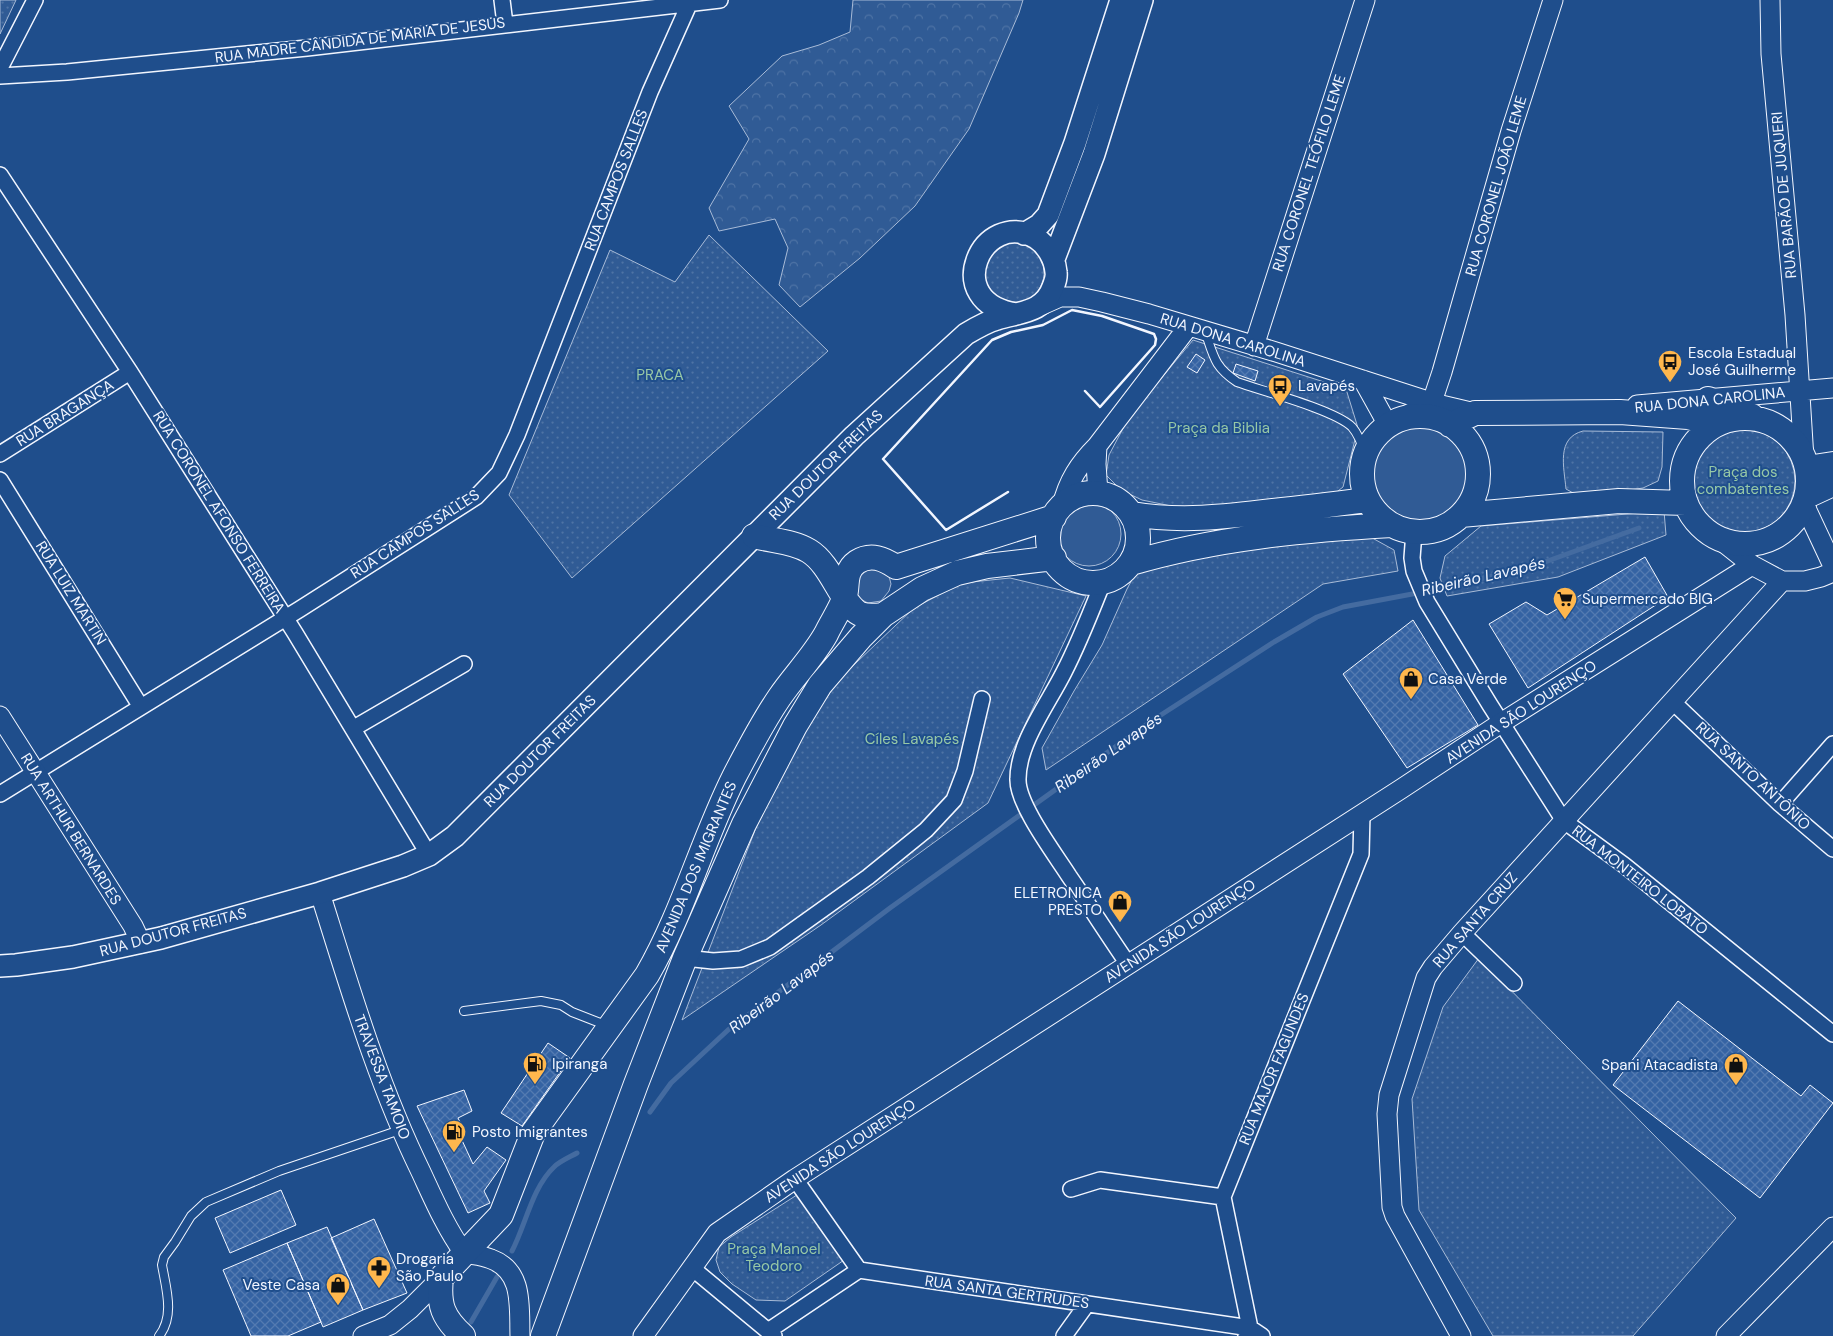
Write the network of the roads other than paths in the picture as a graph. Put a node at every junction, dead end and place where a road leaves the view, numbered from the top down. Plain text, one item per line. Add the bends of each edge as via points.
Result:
1 (35, 0) edge
2 (502, 0) edge
3 (720, 0) edge
4 (1121, 0) edge
5 (1142, 0) edge
6 (1365, 0) edge
7 (1553, 0) edge
8 (1770, 0) edge
9 (690, 2) edge
10 (504, 24) junction
11 (0, 68) edge
12 (0, 76) edge
13 (0, 175) edge
14 (1024, 234) junction
15 (1055, 266) junction
16 (977, 288) junction
17 (1102, 302) junction
18 (1042, 305) junction
19 (1017, 314) junction
20 (1197, 329) junction
21 (966, 334) junction
22 (1254, 346) junction
23 (130, 372) junction
24 (1363, 380) junction
25 (1833, 388) edge
26 (1800, 391) junction
27 (1708, 399) junction
28 (1620, 412) junction
29 (1441, 413) junction
30 (1761, 420) junction
31 (1395, 422) junction
32 (1714, 426) junction
33 (1097, 446) junction
34 (0, 454) edge
35 (1365, 454) junction
36 (1805, 463) junction
37 (0, 480) edge
38 (1823, 488) edge
39 (1098, 493) junction
40 (1367, 500) junction
41 (1686, 504) junction
42 (1058, 511) junction
43 (1132, 514) junction
44 (1461, 515) junction
45 (1392, 525) junction
46 (1414, 532) junction
47 (754, 536) junction
48 (1718, 538) junction
49 (1054, 558) junction
50 (1131, 563) junction
51 (1752, 565) junction
52 (1833, 566) edge
53 (896, 567) junction
54 (1833, 572) edge
55 (1782, 581) junction
56 (1103, 582) junction
57 (845, 596) junction
58 (890, 610) junction
59 (285, 617) junction
60 (464, 664) dead end
61 (982, 699) dead end
62 (1673, 702) junction
63 (142, 707) junction
64 (0, 716) edge
65 (1501, 723) junction
66 (354, 728) junction
67 (1833, 744) edge
68 (35, 772) junction
69 (0, 794) edge
70 (1780, 804) junction
71 (1362, 814) junction
72 (1564, 821) junction
73 (1833, 849) edge
74 (429, 855) junction
75 (320, 893) junction
76 (1462, 932) junction
77 (141, 943) junction
78 (685, 958) junction
79 (1128, 964) junction
80 (0, 966) edge
81 (1514, 983) dead end
82 (464, 1011) dead end
83 (610, 1026) junction
84 (1833, 1034) edge
85 (400, 1130) junction
86 (795, 1180) junction
87 (1071, 1190) dead end
88 (1223, 1197) junction
89 (1833, 1226) edge
90 (464, 1253) junction
91 (692, 1268) junction
92 (859, 1270) junction
93 (440, 1278) junction
94 (1087, 1304) junction
95 (1253, 1333) edge
96 (771, 1334) edge
97 (159, 1336) edge
98 (363, 1336) edge
99 (463, 1336) edge
100 (520, 1336) edge
101 (543, 1336) edge
102 (643, 1336) edge
103 (1064, 1336) edge
104 (1461, 1336) edge
105 (1726, 1336) edge

1 - 11 street
2 - 10 street
3 - 9 street, RUA MADRE CÂNDIDA DE MARIA DE JESUS
4 - 14 main road via 1048,215
5 - 15 main road
6 - 22 street, RUA CORONEL TEÓFILO LEME
7 - 29 street, RUA CORONEL JOÃO LEME via 1511,131 1442,372
8 - 26 street, RUA BARÃO DE JUQUERI
9 - 10 street, RUA MADRE CÂNDIDA DE MARIA DE JESUS
9 - 59 street, RUA CAMPOS SALLES via 650,92 518,436 499,473 476,497
10 - 12 street, RUA MADRE CÂNDIDA DE MARIA DE JESUS via 278,51
13 - 23 street, RUA CORONEL AFONSO FERREIRA
14 - 15 main road via 1042,242
14 - 16 main road via 1000,234 984,246 976,258 974,274
15 - 17 street, RUA DONA CAROLINA via 1070,284
15 - 18 main road via 1056,280
16 - 19 main road via 990,306
16 - 21 main road, RUA DOUTOR FREITAS via 976,317
17 - 18 street, RUA DONA CAROLINA via 1060,297
17 - 20 street, RUA DONA CAROLINA
18 - 19 main road
19 - 21 main road, RUA DOUTOR FREITAS via 990,321
20 - 22 street, RUA DONA CAROLINA
20 - 33 street
20 - 35 lane via 1225,374 1237,382 1342,419 1360,437
21 - 47 main road, RUA DOUTOR FREITAS via 854,436
22 - 24 street, RUA DONA CAROLINA
23 - 34 street, RUA BRAGANÇA
23 - 59 street, RUA CORONEL AFONSO FERREIRA
24 - 29 street, RUA DONA CAROLINA
24 - 31 street
25 - 26 street, RUA DONA CAROLINA
26 - 27 street, RUA DONA CAROLINA
26 - 36 street
27 - 28 street, RUA DONA CAROLINA via 1634,405
27 - 30 main road
28 - 29 main road, RUA DONA CAROLINA
28 - 32 main road, RUA DONA CAROLINA via 1688,417
29 - 31 main road
29 - 44 main road via 1471,446 1477,467 1476,490
30 - 32 main road via 1741,418
30 - 36 main road via 1779,428 1794,441
31 - 35 main road via 1375,436
32 - 41 main road via 1691,447 1683,465 1682,486
33 - 39 street
33 - 42 street via 1071,477
35 - 40 main road via 1362,484
36 - 38 main road via 1808,477
37 - 63 street, RUA LUIZ MARTIN
38 - 48 main road via 1788,528 1773,538 1755,544 1736,544
38 - 52 street
39 - 42 main road via 1072,498
39 - 43 main road via 1123,504
40 - 43 main road via 1222,517 1155,518
40 - 45 main road
41 - 44 main road via 1618,501
41 - 48 main road via 1704,530
42 - 49 main road via 1049,530
42 - 53 main road
43 - 50 main road via 1138,537
44 - 46 main road via 1439,528
45 - 46 main road
45 - 50 main road via 1305,530 1241,539 1200,545
46 - 65 street, RUA MONTEIRO LOBATO via 1414,571 1427,602
47 - 57 main road via 797,545 810,552 822,562
47 - 74 main road, RUA DOUTOR FREITAS via 455,836
48 - 51 street
49 - 56 main road via 1062,570 1074,578
49 - 58 main road, AVENIDA DOS IMIGRANTES via 957,573 922,589
50 - 56 main road via 1123,572
51 - 55 street
51 - 65 street, AVENIDA SÃO LOURENÇO
53 - 57 main road, AVENIDA DOS IMIGRANTES via 884,559 870,557 857,562 845,583
53 - 58 main road via 902,579 903,593
54 - 55 street via 1804,581
55 - 62 street, RUA SANTA CRUZ
56 - 79 street via 1072,656 1038,719 1020,761 1017,781 1032,819
57 - 58 main road via 860,614 872,617
57 - 83 main road, AVENIDA DOS IMIGRANTES via 825,635 761,727 733,779 662,950 648,975
58 - 78 main road, AVENIDA DOS IMIGRANTES via 820,684 795,726 744,824
59 - 63 street, RUA CAMPOS SALLES
59 - 66 street, RUA CORONEL AFONSO FERREIRA
60 - 66 street
61 - 78 street via 965,771 954,800 926,830 868,877 770,947 741,959 714,962
62 - 70 street, RUA SANTO ANTÔNIO
62 - 72 street, RUA SANTA CRUZ
63 - 68 street, RUA CAMPOS SALLES
64 - 68 street, RUA ARTHUR BERNARDES
65 - 71 street, AVENIDA SÃO LOURENÇO
65 - 72 street, RUA MONTEIRO LOBATO
66 - 74 street, RUA CORONEL AFONSO FERREIRA
67 - 70 street
68 - 69 street, RUA CAMPOS SALLES
68 - 77 street, RUA ARTHUR BERNARDES
70 - 73 street, RUA SANTO ANTÔNIO
71 - 79 street, AVENIDA SÃO LOURENÇO
71 - 88 street, RUA MAJOR FAGUNDES via 1361,854
72 - 76 street, RUA SANTA CRUZ
72 - 84 street, RUA MONTEIRO LOBATO via 1624,865
74 - 75 main road, RUA DOUTOR FREITAS
75 - 77 main road, RUA DOUTOR FREITAS
75 - 85 street, TRAVESSA TAMOIO via 371,1054
76 - 81 street
76 - 104 street, RUA SANTA CRUZ via 1433,967 1421,989 1388,1095 1387,1114 1395,1216
77 - 80 main road, RUA DOUTOR FREITAS via 73,958
78 - 101 main road, AVENIDA DOS IMIGRANTES
79 - 86 street, AVENIDA SÃO LOURENÇO
82 - 83 lane via 541,1001
83 - 90 main road, AVENIDA DOS IMIGRANTES via 533,1133 501,1215
85 - 90 street, TRAVESSA TAMOIO via 450,1234
85 - 97 lane via 279,1171 206,1202 191,1216 164,1257 162,1265 169,1316
86 - 91 street, AVENIDA SÃO LOURENÇO via 717,1233
86 - 92 street
87 - 88 street via 1100,1180
88 - 95 street
89 - 105 street
90 - 93 main road, AVENIDA DOS IMIGRANTES
90 - 100 street via 492,1259 510,1271 518,1295
91 - 96 street
91 - 102 street, AVENIDA SÃO LOURENÇO
92 - 94 street, RUA SANTA GERTRUDES
92 - 96 street
93 - 98 street via 390,1325
93 - 99 main road via 441,1306 446,1319
94 - 95 street, RUA SANTA GERTRUDES
94 - 103 street

